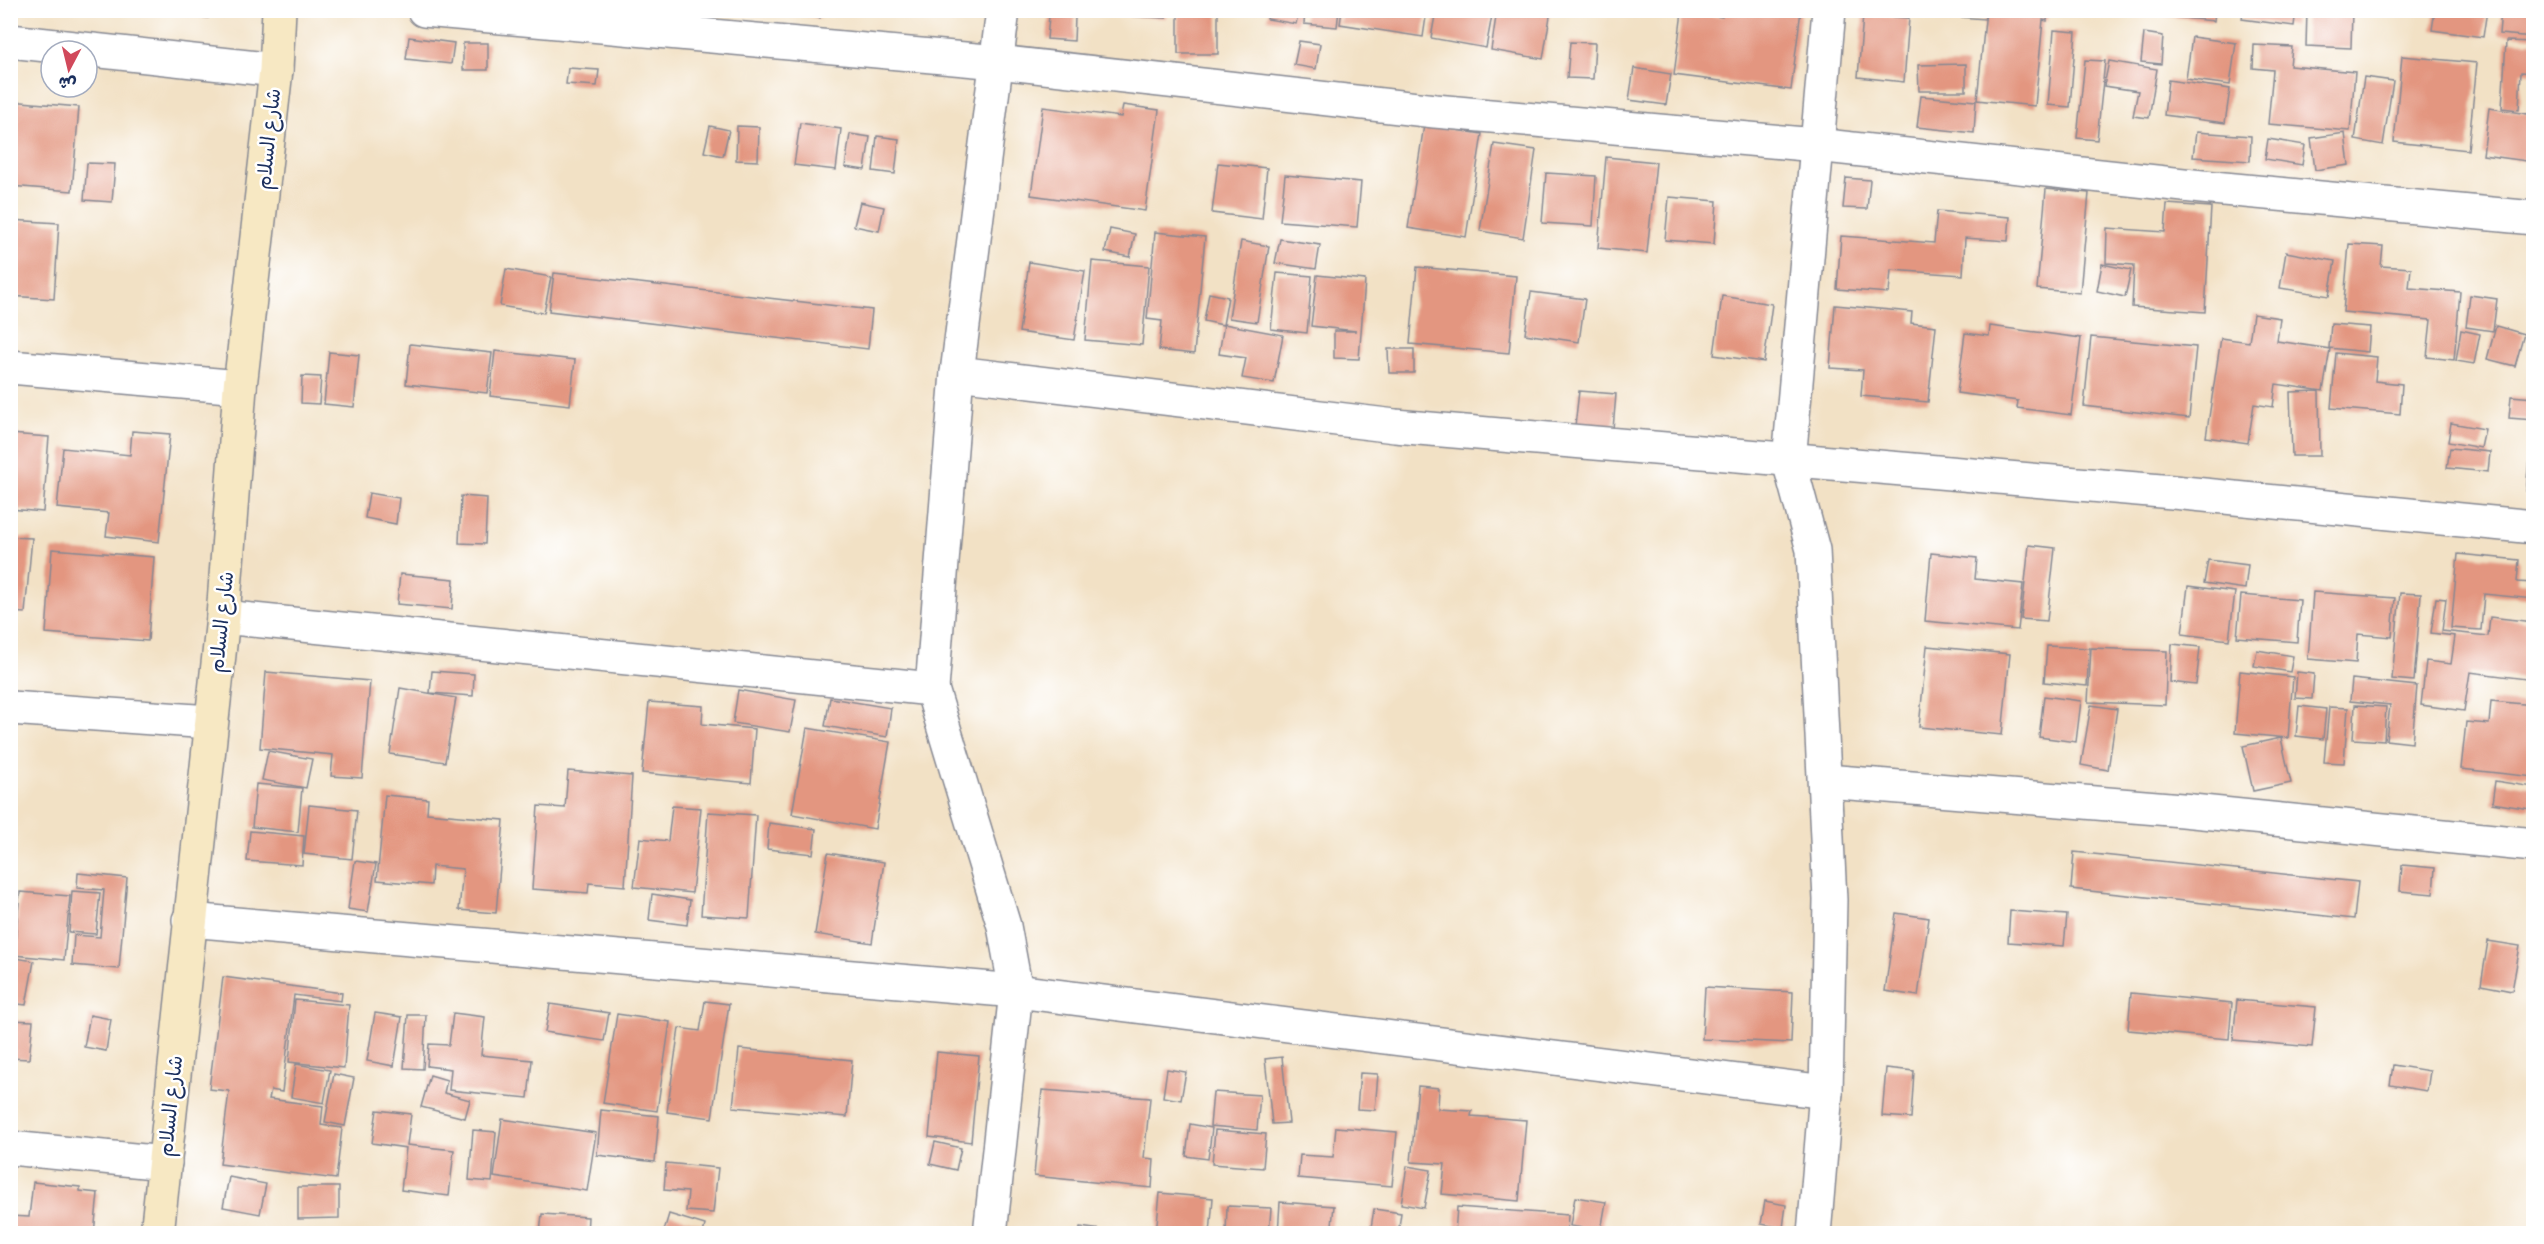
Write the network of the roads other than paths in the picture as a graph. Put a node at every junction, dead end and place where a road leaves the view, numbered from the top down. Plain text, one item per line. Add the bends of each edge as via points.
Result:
1 (279, 10) edge
2 (424, 10) edge
3 (1003, 10) edge
4 (1829, 10) edge
5 (10, 41) edge
6 (998, 63) junction
7 (276, 70) junction
8 (1816, 145) junction
9 (2534, 218) edge
10 (10, 367) edge
11 (957, 373) junction
12 (240, 387) junction
13 (1789, 461) junction
14 (2534, 527) edge
15 (223, 617) junction
16 (932, 689) junction
17 (10, 708) edge
18 (210, 722) junction
19 (1826, 781) junction
20 (2534, 845) edge
21 (189, 920) junction
22 (1016, 991) junction
23 (1826, 1092) junction
24 (10, 1148) edge
25 (165, 1163) junction
26 (157, 1233) edge
27 (990, 1233) edge
28 (1814, 1233) edge

1 - 7 street, شارع السلام
2 - 6 street
3 - 6 street
4 - 8 street
5 - 7 street
6 - 8 street via 1435,111
6 - 11 street
7 - 12 street, شارع السلام
8 - 9 street
8 - 13 street
10 - 12 street
11 - 13 street via 1395,426
11 - 16 street
12 - 15 street, شارع السلام
13 - 14 street via 2173,492
13 - 19 street via 1813,550
15 - 16 street
15 - 18 street, شارع السلام
16 - 22 street via 1004,926
17 - 18 street
18 - 21 street, شارع السلام
19 - 20 street via 2182,810
19 - 23 street via 1830,900
21 - 22 street
21 - 25 street, شارع السلام
22 - 23 street
22 - 27 street
23 - 28 street
24 - 25 street
25 - 26 street, شارع السلام

